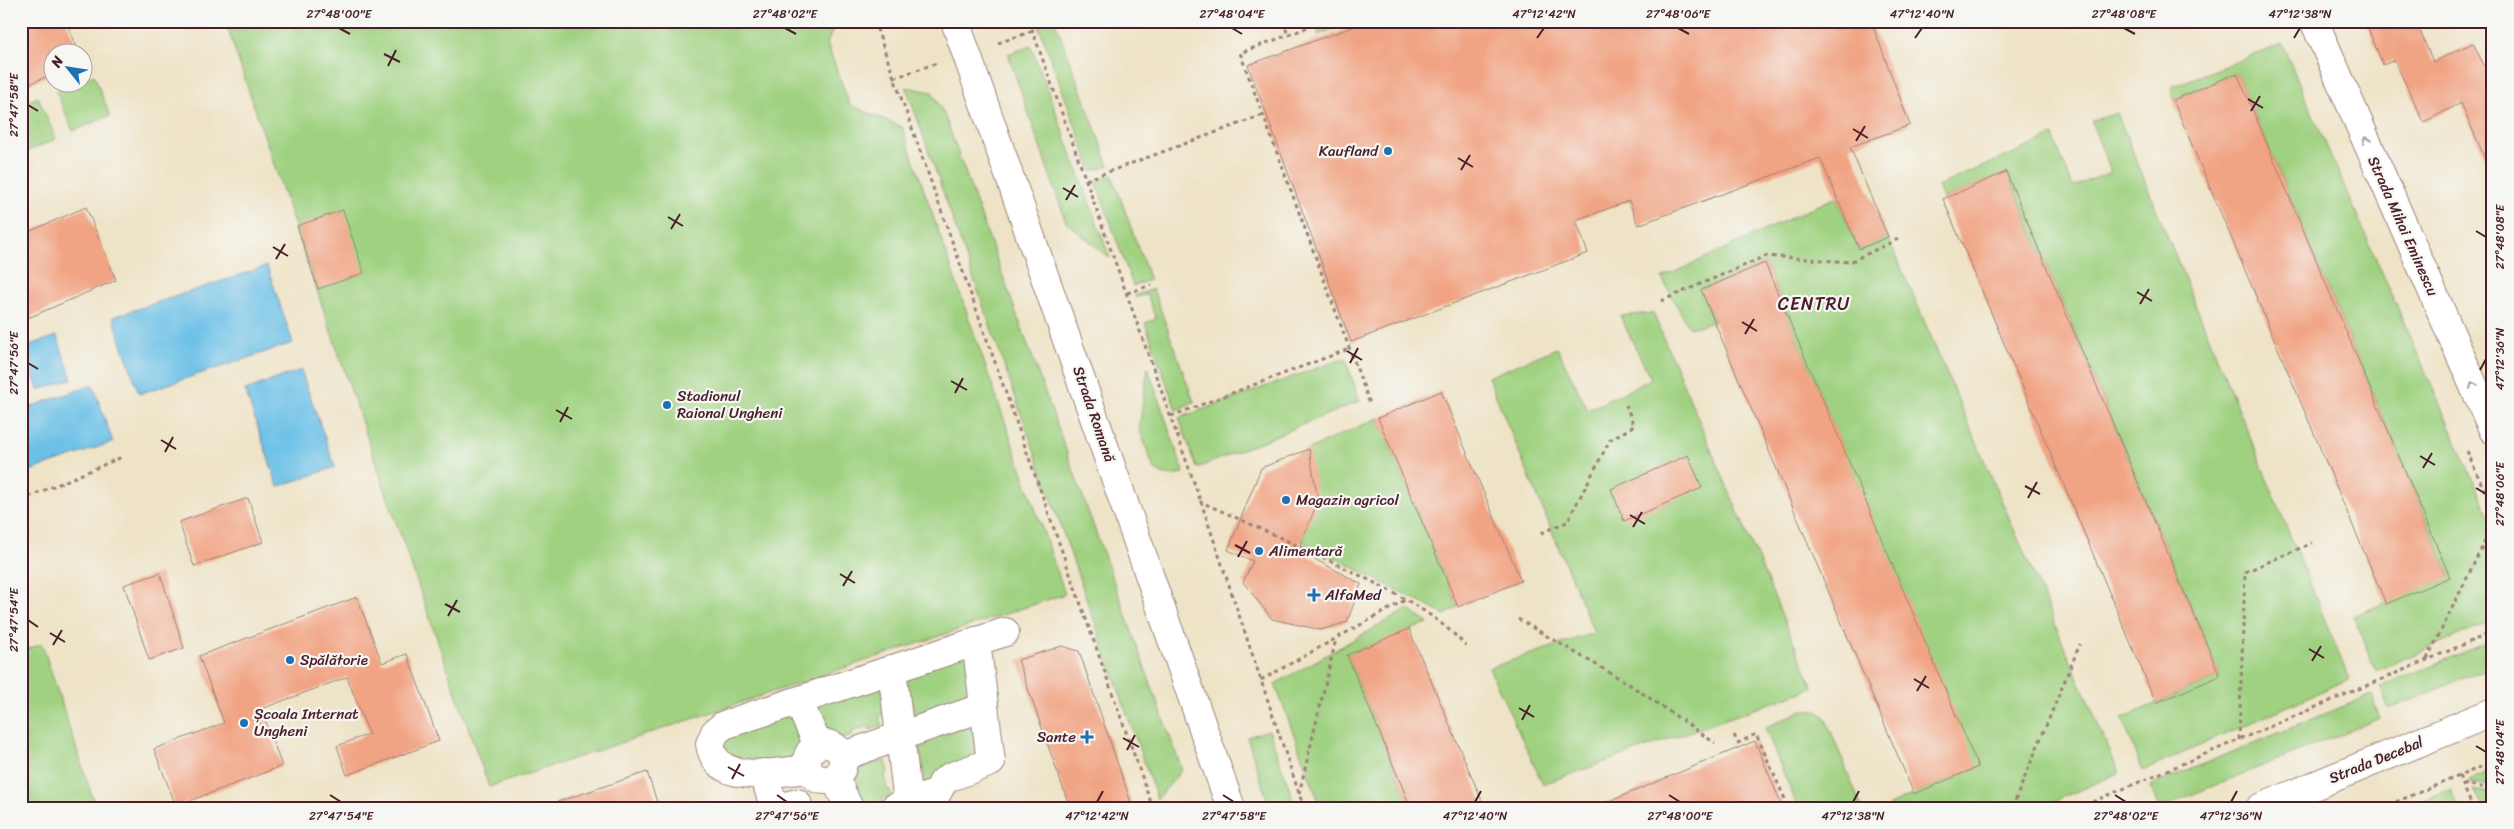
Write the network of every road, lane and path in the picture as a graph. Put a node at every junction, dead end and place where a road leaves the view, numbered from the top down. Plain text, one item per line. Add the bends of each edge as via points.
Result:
1 (874, 21) edge
2 (955, 21) edge
3 (1029, 21) edge
4 (1283, 21) edge
5 (1312, 21) edge
6 (2314, 21) edge
7 (1288, 35) junction
8 (1263, 116) junction
9 (1086, 180) junction
10 (1900, 238) dead end
11 (1152, 285) dead end
12 (1127, 293) junction
13 (1661, 301) dead end
14 (1349, 349) junction
15 (1370, 404) dead end
16 (1626, 405) dead end
17 (1171, 416) junction
18 (2493, 430) edge
19 (122, 457) dead end
20 (21, 500) edge
21 (1201, 502) junction
22 (2493, 525) edge
23 (1541, 533) dead end
24 (2312, 543) dead end
25 (1407, 599) junction
26 (1518, 618) dead end
27 (1005, 632) dead end
28 (2493, 632) edge
29 (1336, 638) junction
30 (976, 641) junction
31 (2080, 644) dead end
32 (1466, 646) dead end
33 (2427, 660) junction
34 (892, 669) junction
35 (1261, 680) junction
36 (798, 701) junction
37 (984, 707) junction
38 (2493, 712) edge
39 (1734, 734) dead end
40 (900, 737) junction
41 (2238, 740) junction
42 (1715, 743) dead end
43 (818, 745) junction
44 (2493, 762) edge
45 (839, 767) junction
46 (808, 769) junction
47 (764, 773) junction
48 (2459, 776) junction
49 (2462, 784) junction
50 (2493, 789) edge
51 (1299, 795) junction
52 (1409, 803) dead end
53 (901, 806) edge
54 (774, 808) edge
55 (778, 808) edge
56 (799, 808) edge
57 (849, 808) edge
58 (1153, 808) edge
59 (1231, 808) edge
60 (1304, 808) edge
61 (1397, 808) edge
62 (1789, 808) edge
63 (2012, 808) edge
64 (2078, 808) edge
65 (2260, 808) edge
66 (2381, 808) edge
67 (2473, 808) edge

1 - 58 path
2 - 59 main road, Strada Romană
3 - 9 path
4 - 7 path
5 - 7 path
18 -> 6 main road, Strada Mihai Eminescu
7 - 8 path via 1240,53
8 - 9 path
8 - 14 path
9 - 12 path
10 - 13 path via 1850,262 1766,256
11 - 12 path
12 - 17 path
14 - 15 path
14 - 17 path
16 - 23 path via 1634,426 1610,440 1567,522
17 - 21 path
19 - 20 path
21 - 25 path
21 - 35 path
22 - 33 path
24 - 41 path via 2245,572
25 - 29 path
25 - 32 path via 1446,625
26 - 42 path via 1629,684
27 - 30 main road
28 - 33 path
29 - 35 path
29 - 51 path
30 - 34 main road
30 - 37 main road
31 - 63 path
33 - 41 path
34 - 36 main road
34 - 40 main road
35 - 51 path
36 - 43 main road
36 - 47 main road via 724,725 715,732 710,744 716,762 740,772
37 - 40 main road
37 - 53 main road via 991,762 950,777 942,782 937,793
38 - 65 main road, Strada Decebal
39 - 62 path via 1738,743 1756,734
40 - 45 main road
40 - 53 main road
41 - 64 path
43 - 45 main road via 833,746
43 - 46 main road via 808,755
44 - 48 path
45 - 46 main road via 820,780
45 - 57 main road
46 - 47 main road
47 - 54 main road
48 - 49 path
48 - 66 path
49 - 50 path
49 - 67 path
51 - 60 path
52 - 61 path
55 - 56 main road via 797,802

